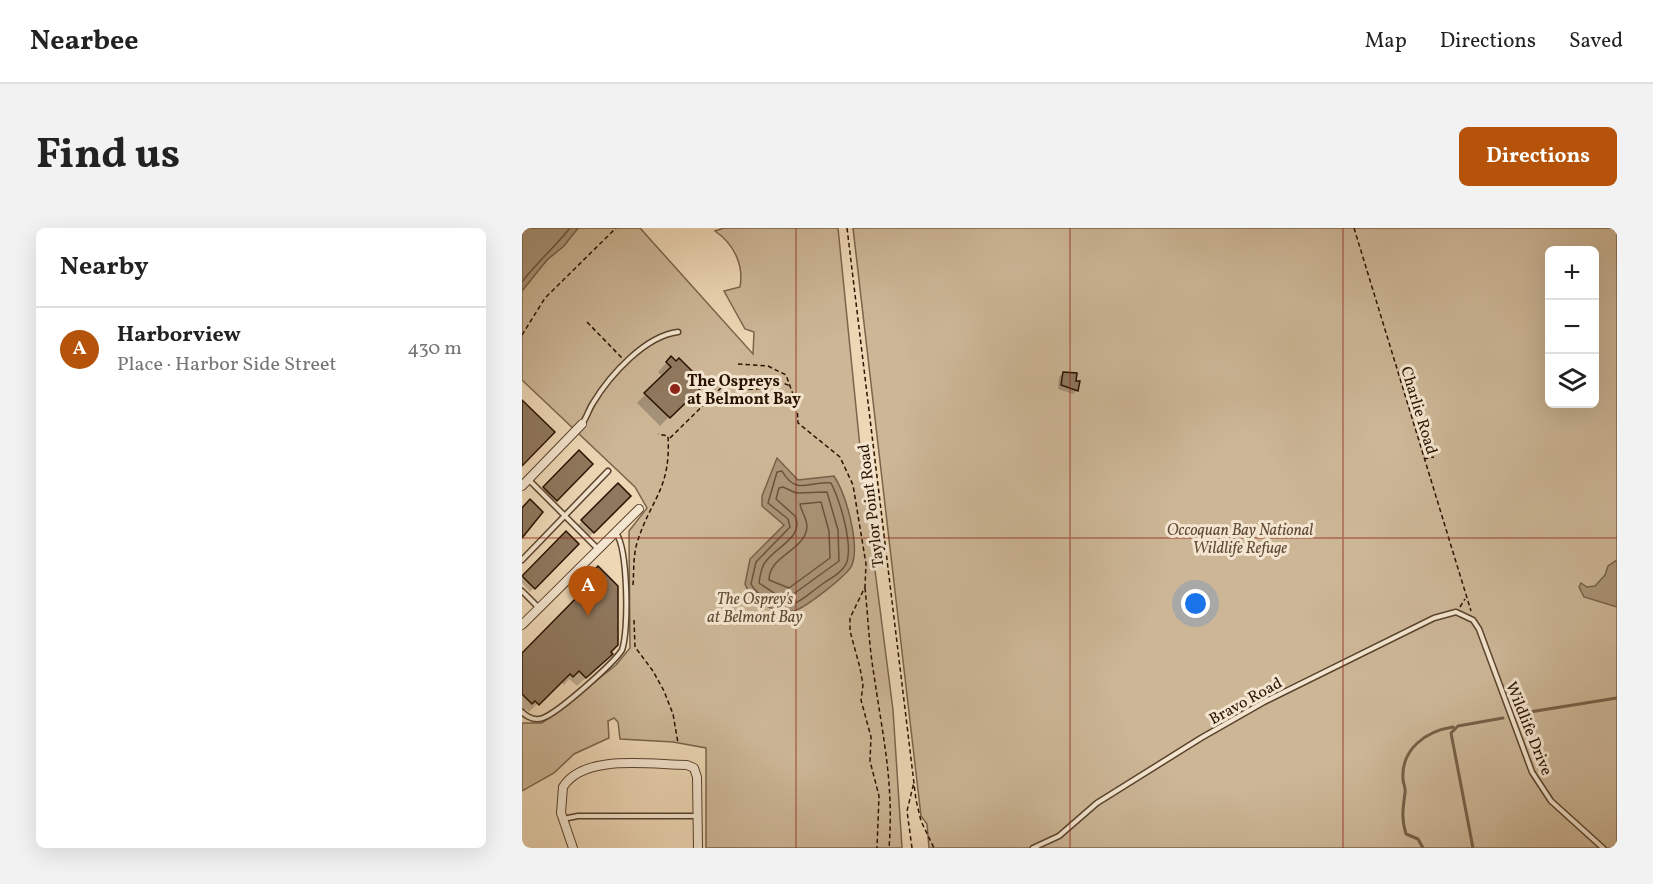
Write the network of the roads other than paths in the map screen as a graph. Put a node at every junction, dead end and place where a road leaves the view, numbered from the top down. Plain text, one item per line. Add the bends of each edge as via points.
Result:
1 (678, 332) dead end
2 (582, 424) joint
3 (608, 471) dead end
4 (529, 479) junction
5 (522, 486) edge
6 (639, 509) dead end
7 (565, 515) junction
8 (616, 532) junction
9 (598, 549) junction
10 (522, 560) edge
11 (522, 591) edge
12 (539, 608) junction
13 (522, 626) edge
14 (1479, 629) joint
15 (522, 712) edge
16 (697, 816) junction
17 (563, 819) junction
18 (573, 848) edge
19 (698, 848) edge
20 (1033, 848) edge
21 (1603, 848) edge

1 - 2 lane via 652,339 597,397
2 - 4 street
3 - 7 lane
4 - 5 street
4 - 7 lane
6 - 8 street
7 - 9 lane
7 - 10 lane
8 - 9 street
8 - 15 lane via 626,567 622,650 597,677 545,718 531,718
9 - 12 street
11 - 12 lane
12 - 13 street
14 - 20 lane, Bravo Road via 1473,620 1456,612 1434,618 1228,723 1097,803 1059,836
14 - 21 lane, Wildlife Drive via 1532,772 1551,801
16 - 17 lane
16 - 17 street via 694,768 622,764 582,770 563,787
16 - 19 street
17 - 18 street

